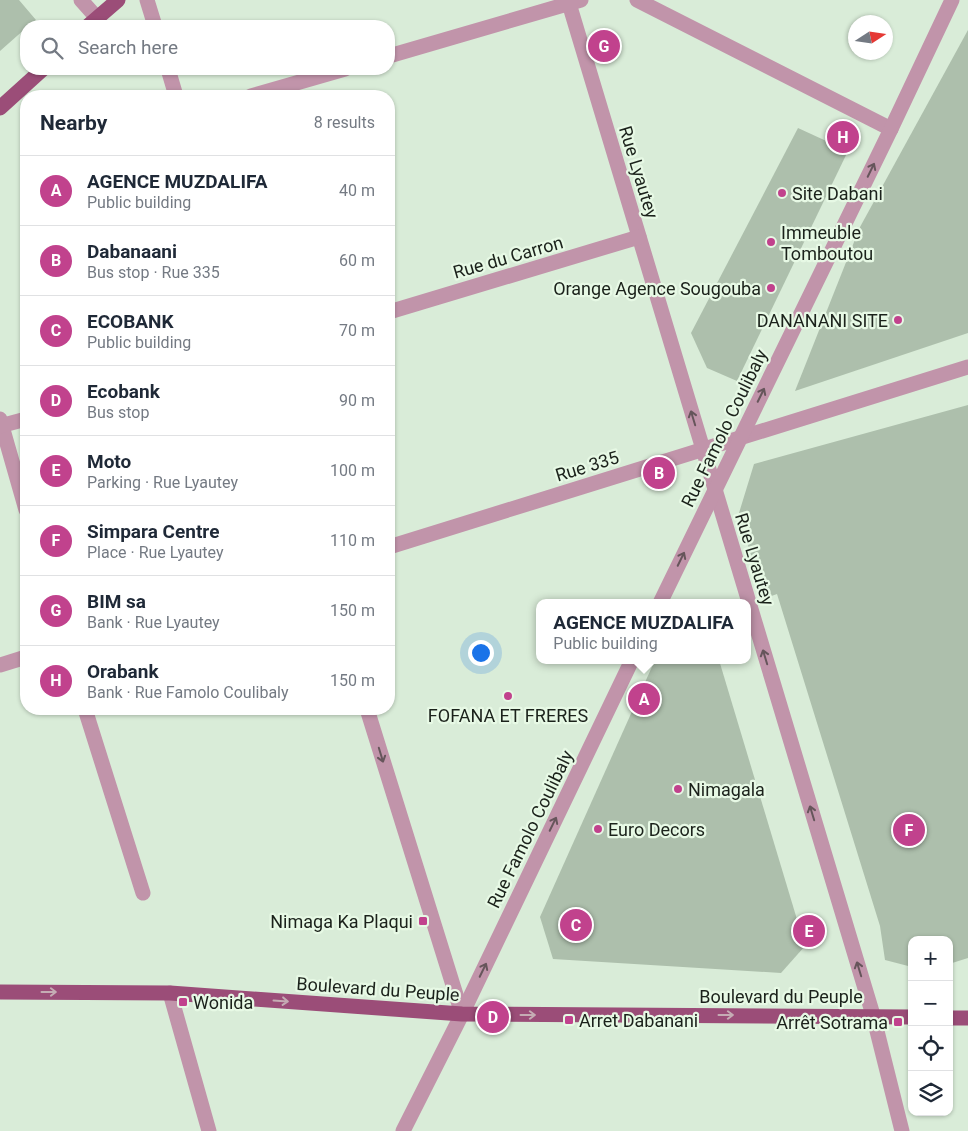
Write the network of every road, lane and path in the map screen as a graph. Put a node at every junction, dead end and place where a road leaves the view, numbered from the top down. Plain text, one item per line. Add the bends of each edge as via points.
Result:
1 (81, 0) edge
2 (118, 0) edge
3 (147, 0) edge
4 (637, 0) edge
5 (952, 0) edge
6 (572, 1) edge
7 (92, 20) edge
8 (95, 20) edge
9 (153, 20) edge
10 (395, 54) edge
11 (36, 75) edge
12 (170, 75) edge
13 (324, 75) edge
14 (174, 90) edge
15 (272, 90) edge
16 (0, 108) edge
17 (891, 130) junction
18 (639, 238) junction
19 (395, 310) edge
20 (968, 367) edge
21 (20, 420) edge
22 (1, 424) edge
23 (740, 438) junction
24 (703, 450) junction
25 (20, 489) edge
26 (715, 489) junction
27 (395, 544) edge
28 (662, 599) edge
29 (748, 599) edge
30 (751, 609) edge
31 (20, 659) edge
32 (630, 664) edge
33 (0, 665) edge
34 (87, 715) edge
35 (369, 715) edge
36 (143, 893) dead end
37 (0, 992) edge
38 (170, 993) junction
39 (462, 1014) junction
40 (873, 1015) junction
41 (908, 1017) edge
42 (968, 1017) edge
43 (953, 1018) edge
44 (210, 1131) edge
45 (403, 1131) edge
46 (902, 1131) edge

1 - 7 street
2 - 8 main road
3 - 9 street
4 - 17 street
5 - 17 street, Rue Famolo Coulibaly
6 - 10 street
6 - 18 street, Rue Lyautey
11 - 16 main road
12 - 14 street
13 - 15 street
23 -> 17 street, Rue Famolo Coulibaly
18 - 19 street, Rue du Carron
24 -> 18 street, Rue Lyautey
20 - 23 street, Rue 335
21 - 22 street
22 - 25 street
23 - 24 street, Rue 335
23 - 26 street, Rue Famolo Coulibaly
24 - 26 street, Rue Lyautey
24 - 27 street, Rue 335
28 -> 26 street, Rue Famolo Coulibaly
29 -> 26 street, Rue Lyautey
40 -> 30 street, Rue Lyautey
31 - 33 street
39 -> 32 street, Rue Famolo Coulibaly
34 - 36 street
35 -> 39 street
37 -> 38 main road, Boulevard du Peuple
38 -> 39 main road, Boulevard du Peuple
38 - 44 street
39 -> 40 main road, Boulevard du Peuple
39 - 45 street, Rue Famolo Coulibaly
40 - 41 main road, Boulevard du Peuple
40 - 46 street, Rue Lyautey
42 - 43 main road

